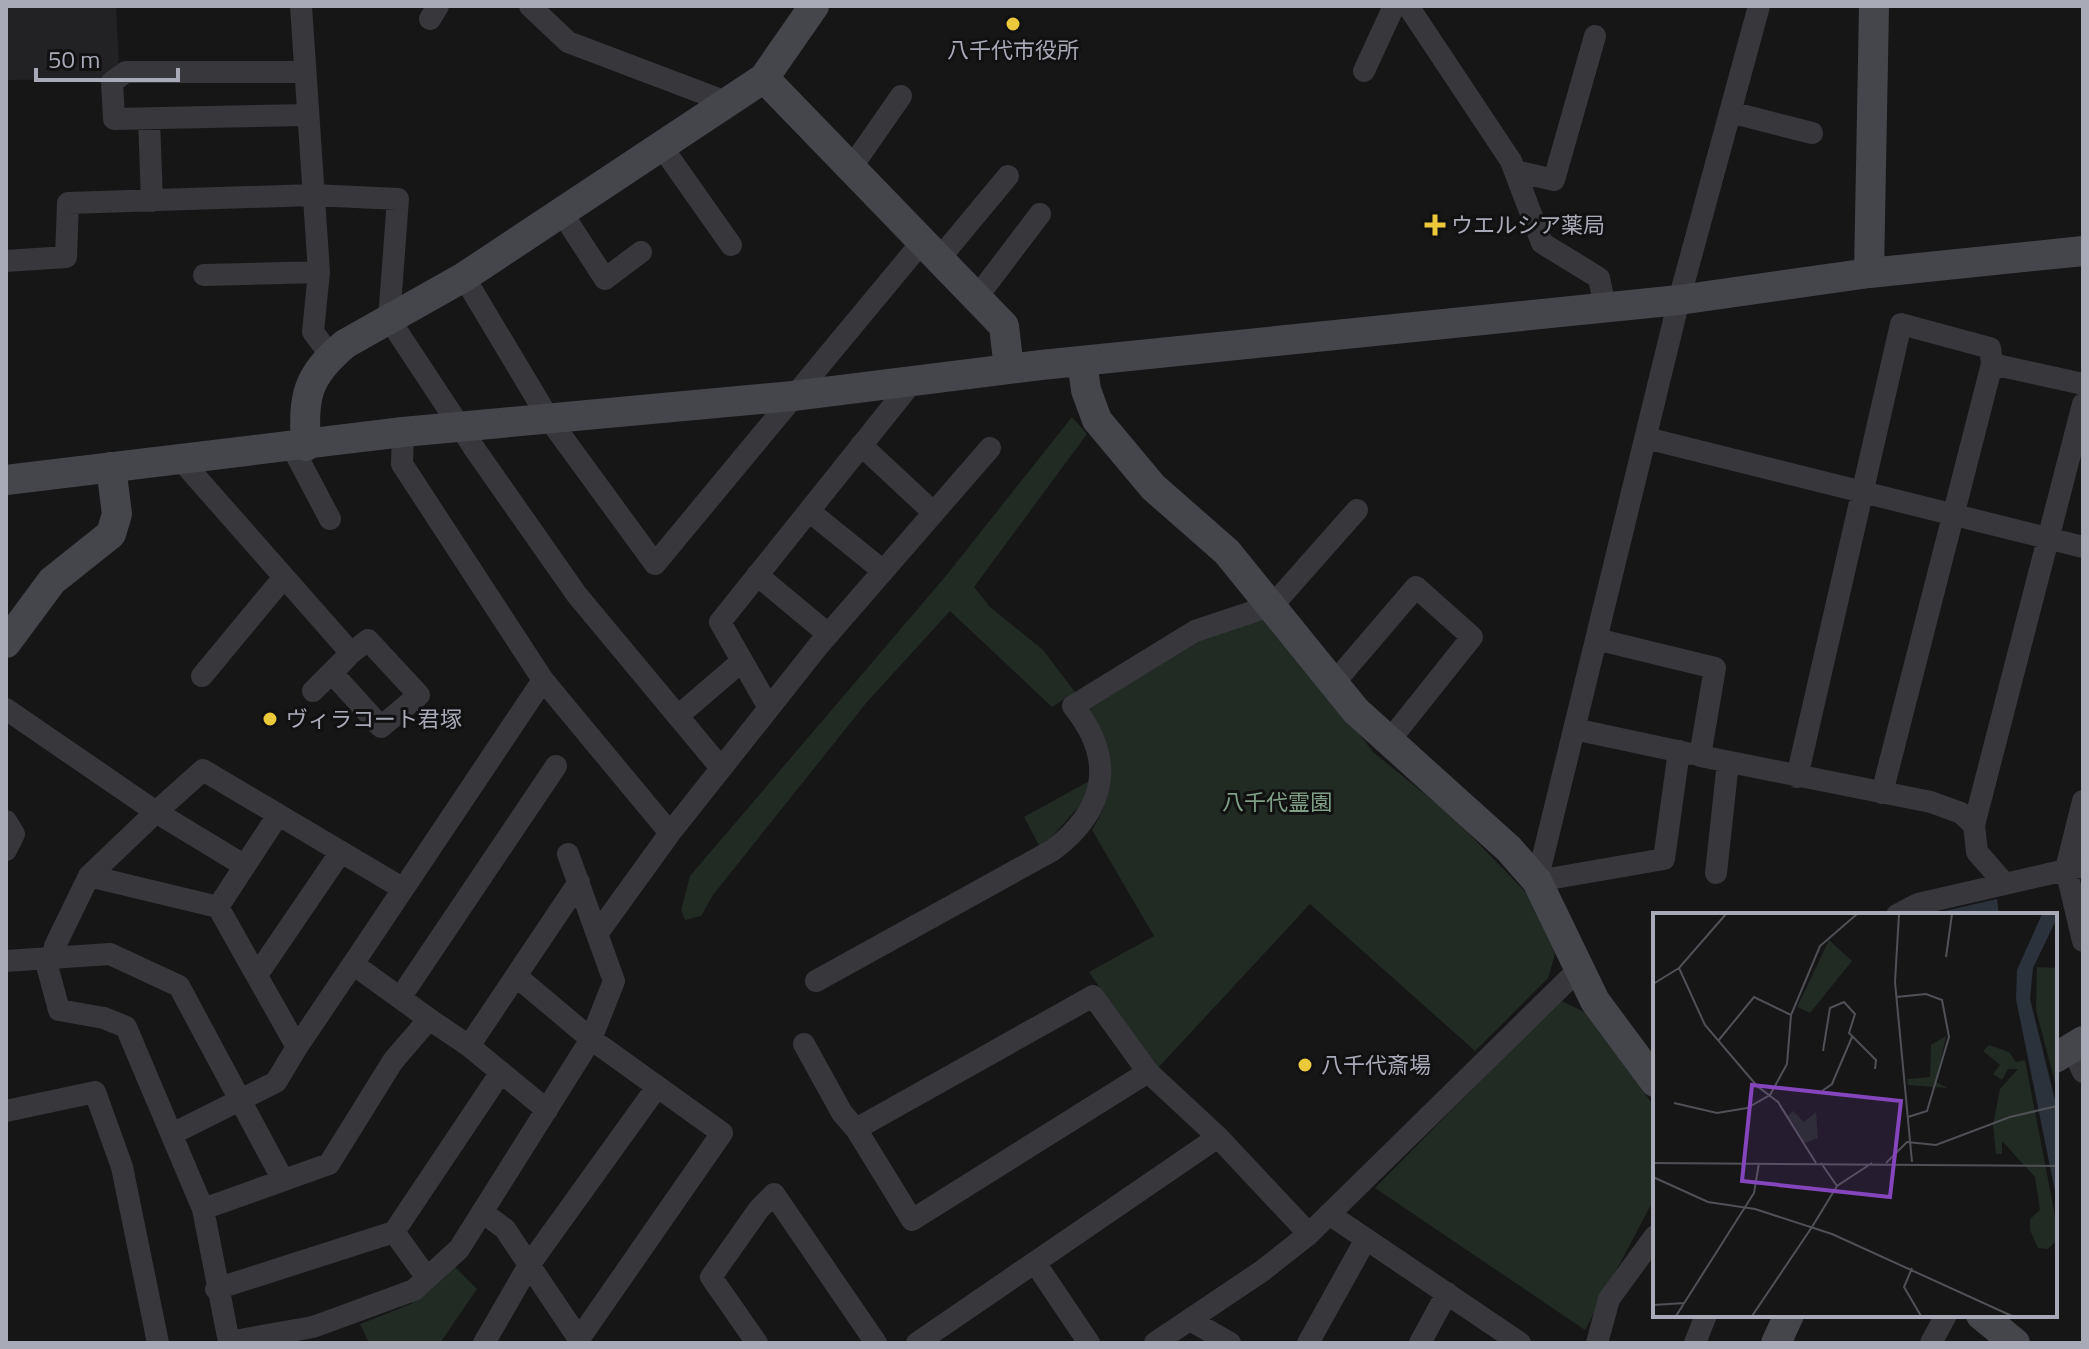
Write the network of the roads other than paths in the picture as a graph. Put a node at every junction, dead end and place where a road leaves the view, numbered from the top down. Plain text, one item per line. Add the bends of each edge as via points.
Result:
1 (301, 6) edge
2 (530, 6) edge
3 (814, 6) edge
4 (1394, 6) edge
5 (1408, 6) edge
6 (1759, 6) edge
7 (1874, 6) edge
8 (1595, 36) dead end
9 (1364, 71) dead end
10 (304, 72) junction
11 (764, 78) junction
12 (901, 96) dead end
13 (729, 103) junction
14 (1730, 112) junction
15 (307, 115) junction
16 (149, 119) junction
17 (1812, 133) dead end
18 (662, 147) junction
19 (851, 168) junction
20 (1515, 171) junction
21 (1008, 176) dead end
22 (313, 195) junction
23 (152, 201) junction
24 (562, 213) junction
25 (1040, 214) dead end
26 (731, 245) dead end
27 (931, 250) junction
28 (2083, 251) edge
29 (641, 252) dead end
30 (6, 261) edge
31 (319, 272) junction
32 (1869, 273) junction
33 (204, 275) dead end
34 (464, 277) junction
35 (977, 297) junction
36 (1679, 300) junction
37 (1605, 307) junction
38 (389, 319) junction
39 (331, 356) junction
40 (1082, 361) junction
41 (1992, 364) junction
42 (1009, 369) junction
43 (913, 381) junction
44 (2083, 384) edge
45 (793, 396) junction
46 (2083, 404) edge
47 (549, 419) junction
48 (463, 427) junction
49 (403, 432) junction
50 (1646, 438) junction
51 (2078, 442) edge
52 (861, 445) junction
53 (299, 446) junction
54 (990, 448) dead end
55 (181, 460) junction
56 (111, 467) junction
57 (6, 480) edge
58 (1862, 492) junction
59 (1357, 510) dead end
60 (809, 511) junction
61 (933, 512) junction
62 (1955, 515) junction
63 (330, 519) dead end
64 (2050, 539) junction
65 (2083, 547) edge
66 (882, 570) junction
67 (757, 575) junction
68 (284, 577) junction
69 (1273, 605) junction
70 (828, 634) junction
71 (1596, 639) junction
72 (6, 643) edge
73 (742, 661) junction
74 (202, 676) dead end
75 (543, 680) junction
76 (1333, 684) junction
77 (313, 691) dead end
78 (769, 708) junction
79 (6, 709) edge
80 (678, 716) junction
81 (1574, 729) junction
82 (1389, 741) junction
83 (1690, 754) junction
84 (1728, 762) junction
85 (556, 766) dead end
86 (721, 768) junction
87 (1797, 777) junction
88 (1882, 793) junction
89 (2083, 801) edge
90 (156, 812) junction
91 (278, 815) junction
92 (6, 821) edge
93 (1974, 825) junction
94 (670, 833) junction
95 (6, 850) edge
96 (340, 853) junction
97 (568, 854) dead end
98 (245, 866) junction
99 (2075, 868) edge
100 (1716, 873) dead end
101 (89, 876) junction
102 (1537, 881) junction
103 (579, 882) junction
104 (2005, 884) junction
105 (402, 888) junction
106 (218, 907) junction
107 (1901, 913) edge
108 (597, 934) junction
109 (2083, 941) edge
110 (49, 958) junction
111 (6, 961) edge
112 (353, 964) junction
113 (1578, 970) junction
114 (257, 975) junction
115 (516, 976) junction
116 (816, 981) dead end
117 (400, 998) junction
118 (429, 1019) junction
119 (591, 1039) junction
120 (804, 1044) dead end
121 (469, 1046) junction
122 (297, 1047) junction
123 (501, 1072) junction
124 (1148, 1072) junction
125 (1653, 1079) edge
126 (657, 1087) junction
127 (243, 1100) junction
128 (547, 1110) junction
129 (6, 1111) edge
130 (856, 1129) junction
131 (172, 1134) junction
132 (1218, 1137) junction
133 (283, 1180) junction
134 (203, 1209) junction
135 (482, 1212) junction
136 (1329, 1214) junction
137 (394, 1232) junction
138 (1309, 1234) junction
139 (1366, 1239) junction
140 (1653, 1239) edge
141 (1036, 1264) junction
142 (529, 1265) junction
143 (427, 1278) junction
144 (216, 1289) junction
145 (1447, 1293) junction
146 (1705, 1317) edge
147 (1788, 1317) edge
148 (1945, 1317) edge
149 (1983, 1317) edge
150 (1190, 1320) junction
151 (158, 1343) edge
152 (484, 1343) edge
153 (757, 1343) edge
154 (876, 1343) edge
155 (917, 1343) edge
156 (1089, 1343) edge
157 (1155, 1343) edge
158 (1230, 1343) edge
159 (1308, 1343) edge
160 (1420, 1343) edge
161 (1520, 1343) edge
162 (1597, 1343) edge
163 (1695, 1343) edge
164 (1776, 1343) edge
165 (1931, 1343) edge
166 (2015, 1343) edge

1 - 10 street
2 - 13 street via 568,42
3 - 11 street
4 - 9 street
5 - 20 street
6 - 14 street
7 - 32 street
8 - 20 street via 1554,180
10 - 15 street
10 - 16 street via 126,72 112,82 114,119
11 - 13 street
11 - 19 street
12 - 19 street
13 - 18 street
14 - 17 street
14 - 36 street
15 - 16 street
15 - 22 street
16 - 23 street
18 - 24 street
18 - 26 street
19 - 27 street
20 - 37 street via 1542,243 1599,278
21 - 27 street
22 - 23 street
22 - 31 street
22 - 38 street via 398,199
23 - 30 street via 68,203 66,257
24 - 29 street via 605,279
24 - 34 street
25 - 35 street
27 - 35 street
27 - 45 street
28 - 32 street
31 - 33 street
31 - 39 street via 313,332
32 - 36 street
34 - 38 street
34 - 47 street
35 - 42 street via 1004,326
36 - 37 street
36 - 50 street
37 - 40 street
38 - 39 street
38 - 48 street
39 - 53 street via 306,393
40 - 42 street
40 - 69 street via 1097,420 1153,487 1227,552
41 - 44 street
41 - 58 street via 1990,348 1901,324
41 - 62 street
42 - 43 street
43 - 45 street
43 - 52 street
45 - 47 street
45 - 47 street via 655,564
46 - 51 street
47 - 48 street
48 - 49 street
48 - 80 street via 577,595
49 - 53 street
49 - 75 street via 402,464
50 - 58 street
50 - 71 street
51 - 64 street
52 - 60 street
52 - 61 street
53 - 55 street
53 - 63 street
54 - 61 street
55 - 56 street
55 - 68 street
56 - 57 street
56 - 72 street via 117,514 111,534 52,581
58 - 62 street
58 - 87 street
59 - 69 street
60 - 66 street
60 - 67 street
61 - 66 street
62 - 64 street
62 - 88 street
64 - 65 street
64 - 93 street
66 - 70 street
67 - 70 street
67 - 73 street via 720,622
68 - 74 street
68 - 77 street via 351,653
69 - 76 street
69 - 116 street via 1195,631 1073,706 1094,736 1101,760 1100,786 1089,814 1072,836
70 - 78 street
71 - 81 street
71 - 83 street via 1715,668
73 - 78 street
73 - 80 street
75 - 94 street
75 - 105 street
76 - 82 street
76 - 82 street via 1416,587 1472,637
78 - 86 street
79 - 90 street
80 - 86 street
81 - 83 street
81 - 102 street
82 - 102 street
83 - 84 street
83 - 102 street via 1664,859
84 - 87 street
84 - 100 street
85 - 117 street
86 - 94 street
87 - 88 street
88 - 93 street via 1931,802 1961,813
89 - 99 street
90 - 91 street via 203,770
90 - 98 street
90 - 101 street
91 - 96 street
91 - 98 street
92 - 95 street via 14,834
93 - 104 street via 1977,852
94 - 108 street
96 - 105 street
96 - 114 street
97 - 103 street
98 - 106 street
99 - 104 street
99 - 109 street
101 - 106 street
101 - 110 street
102 - 113 street
103 - 108 street
103 - 115 street
104 - 107 street via 1918,904
105 - 112 street
106 - 114 street
108 - 119 street via 614,981
110 - 111 street
110 - 127 street via 110,954 179,986
110 - 131 street via 59,1010 126,1027
112 - 117 street
112 - 122 street
113 - 125 street
113 - 136 street
114 - 122 street
115 - 119 street
115 - 121 street
117 - 118 street
118 - 121 street
118 - 133 street via 393,1061 329,1164
119 - 126 street
119 - 128 street
120 - 130 street
121 - 123 street
122 - 127 street via 276,1082
123 - 128 street
123 - 137 street
124 - 130 street via 1093,996
124 - 130 street via 912,1220
124 - 132 street
126 - 142 street
126 - 142 street via 722,1133 579,1339
127 - 131 street
127 - 133 street
128 - 135 street
129 - 151 street via 95,1092 122,1167
131 - 134 street
132 - 138 street
132 - 141 street
133 - 134 street
134 - 144 street
135 - 142 street via 505,1229
135 - 143 street via 459,1249
136 - 138 street
136 - 139 street
137 - 143 street
137 - 144 street
138 - 150 street
139 - 145 street
139 - 159 street
140 - 162 street via 1609,1299
141 - 155 street
141 - 156 street
142 - 152 street
143 - 144 street via 414,1290 313,1327 229,1342
145 - 160 street
145 - 161 street
146 - 163 street
147 - 164 street
148 - 165 street
149 - 166 street
150 - 157 street
150 - 158 street
153 - 154 street via 711,1277 774,1194

